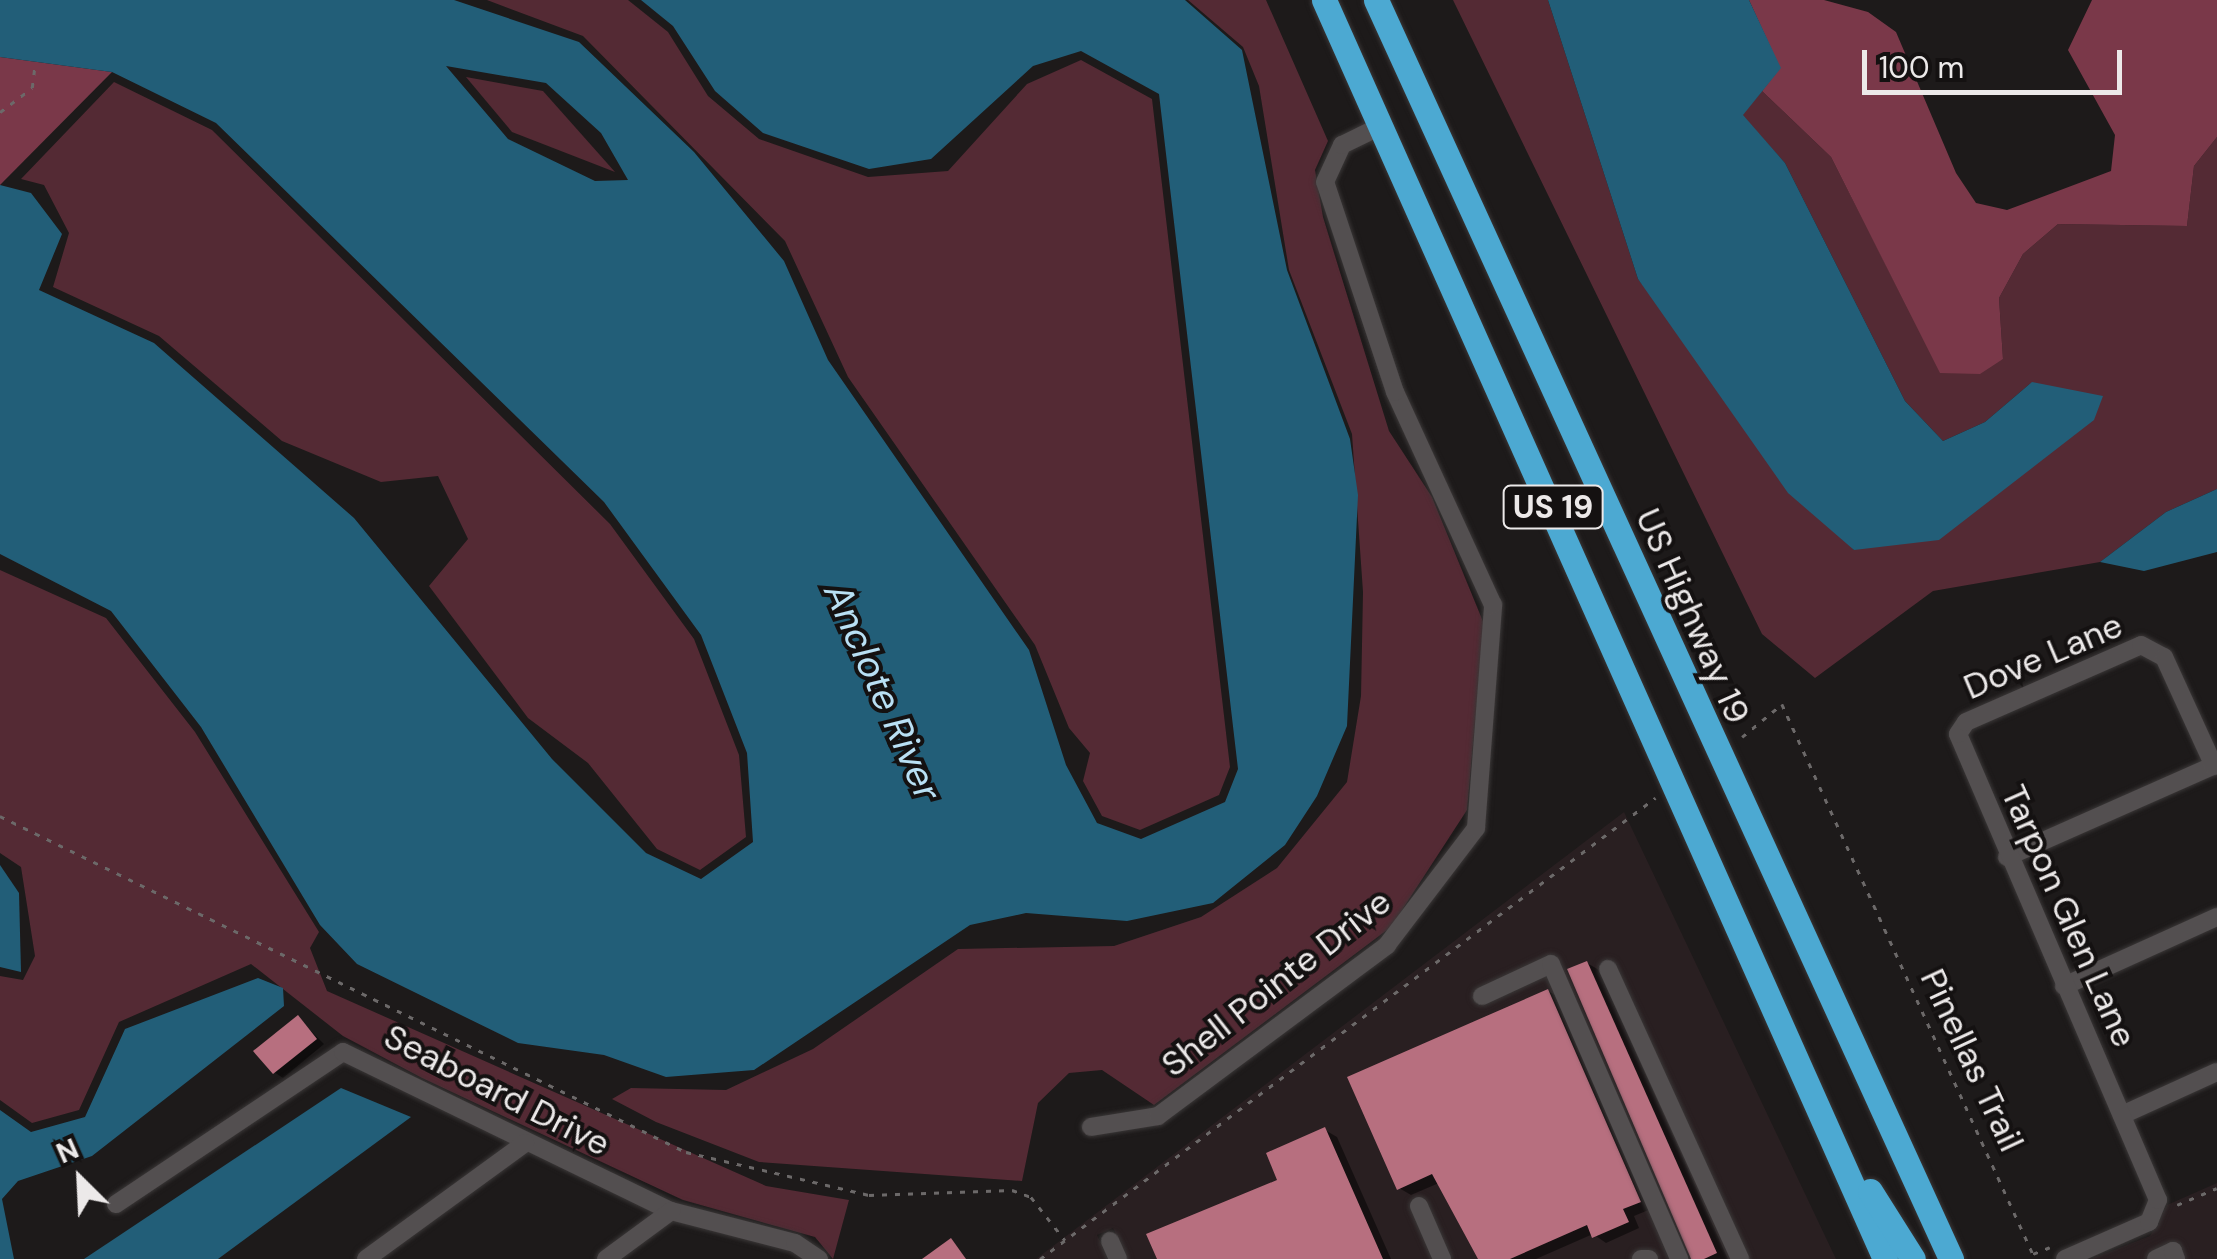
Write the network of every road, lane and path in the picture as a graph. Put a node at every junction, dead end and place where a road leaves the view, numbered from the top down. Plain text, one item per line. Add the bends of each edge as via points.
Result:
1 (1324, 0) edge
2 (1376, 0) edge
3 (35, 63) dead end
4 (0, 104) edge
5 (2, 111) edge
6 (1381, 126) junction
7 (1742, 737) dead end
8 (1956, 742) joint
9 (2215, 765) edge
10 (1656, 797) dead end
11 (0, 816) edge
12 (2007, 857) junction
13 (2217, 917) edge
14 (1608, 969) dead end
15 (2064, 986) junction
16 (1482, 996) dead end
17 (2217, 1072) edge
18 (2122, 1115) junction
19 (1827, 1124) junction
20 (1091, 1127) dead end
21 (525, 1143) junction
22 (2217, 1188) edge
23 (2158, 1200) junction
24 (116, 1204) dead end
25 (1418, 1206) dead end
26 (671, 1211) junction
27 (1065, 1240) junction
28 (1110, 1240) dead end
29 (2067, 1240) dead end
30 (366, 1259) edge
31 (606, 1259) edge
32 (819, 1259) edge
33 (1040, 1259) edge
34 (1118, 1259) edge
35 (1442, 1259) edge
36 (1641, 1259) edge
37 (1649, 1259) edge
38 (1679, 1259) edge
39 (1740, 1259) edge
40 (1885, 1259) edge
41 (1913, 1259) edge
42 (1952, 1259) edge
43 (2065, 1259) edge
44 (2156, 1259) edge
45 (2176, 1259) edge

1 - 6 highway, US 19
2 - 42 highway, US Highway 19 / US 19
3 - 5 path via 32,88
4 - 5 path
6 - 19 highway, US 19
6 - 20 street, Shell Pointe Drive via 1342,145 1325,182 1395,392 1494,605 1476,828 1387,946 1158,1116
7 - 29 path, Pinellas Trail via 1782,704 2033,1254
8 - 9 street, Dove Lane via 1966,722 2141,646 2164,657
8 - 12 street, Tarpon Glen Lane
9 - 12 street
10 - 27 path
11 - 27 path via 686,1152 869,1195 1012,1190 1032,1197
12 - 15 street, Tarpon Glen Lane
13 - 15 street
14 - 39 street
15 - 18 street, Tarpon Glen Lane
16 - 38 street via 1550,964
17 - 18 street
18 - 23 street, Tarpon Glen Lane
19 - 40 highway, US 19
19 - 41 highway
21 - 24 street, Seaboard Drive via 343,1052
21 - 26 street, Seaboard Drive
21 - 30 street
22 - 23 path via 2175,1206
23 - 43 street via 2150,1222
25 - 35 street
26 - 31 street
26 - 32 street, Seaboard Drive via 812,1248
27 - 33 path
28 - 34 street
36 - 37 street
44 - 45 street via 2173,1251

